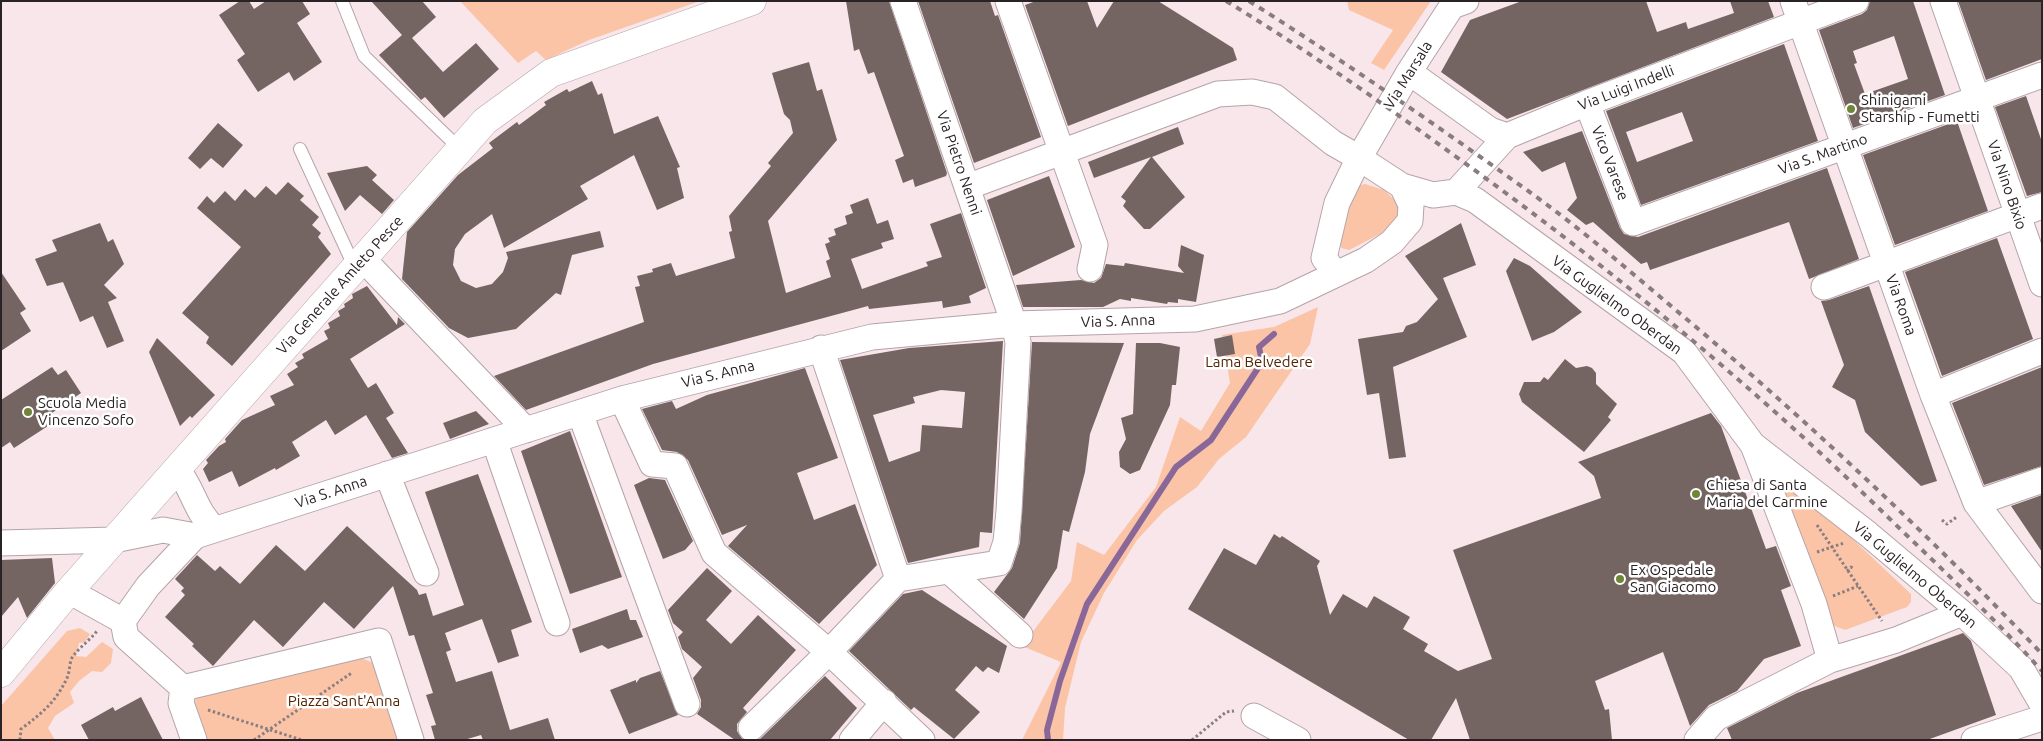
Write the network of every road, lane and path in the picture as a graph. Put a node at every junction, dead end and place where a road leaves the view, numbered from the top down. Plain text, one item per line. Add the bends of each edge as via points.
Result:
1 (342, 1) edge
2 (752, 1) edge
3 (903, 1) edge
4 (1008, 1) edge
5 (1856, 1) edge
6 (1943, 1) edge
7 (1458, 3) edge
8 (1796, 12) edge
9 (1409, 72) junction
10 (2042, 75) edge
11 (1977, 98) junction
12 (1587, 103) junction
13 (1507, 136) junction
14 (1844, 147) junction
15 (300, 149) dead end
16 (460, 149) junction
17 (1062, 151) junction
18 (1358, 158) junction
19 (1402, 186) junction
20 (967, 187) junction
21 (1466, 196) junction
22 (2042, 206) edge
23 (2018, 215) junction
24 (1633, 223) joint
25 (1392, 242) junction
26 (359, 263) junction
27 (1886, 263) junction
28 (1090, 269) dead end
29 (1336, 274) junction
30 (2042, 284) edge
31 (1824, 287) dead end
32 (1014, 324) junction
33 (821, 348) junction
34 (2042, 351) edge
35 (1933, 395) junction
36 (622, 399) junction
37 (580, 413) junction
38 (526, 430) junction
39 (494, 440) junction
40 (1752, 445) junction
41 (177, 469) junction
42 (387, 474) junction
43 (2042, 480) edge
44 (1976, 503) junction
45 (1942, 520) dead end
46 (1816, 522) dead end
47 (1947, 524) dead end
48 (205, 532) junction
49 (1868, 534) junction
50 (114, 540) junction
51 (1, 543) edge
52 (1833, 547) junction
53 (1797, 558) junction
54 (1854, 569) dead end
55 (949, 571) junction
56 (1847, 571) junction
57 (426, 573) dead end
58 (898, 579) junction
59 (69, 591) junction
60 (2042, 591) edge
61 (1962, 613) junction
62 (557, 623) dead end
63 (124, 629) junction
64 (1020, 635) dead end
65 (1896, 640) junction
66 (829, 652) junction
67 (1830, 660) junction
68 (358, 668) dead end
69 (1, 672) edge
70 (183, 688) junction
71 (884, 702) junction
72 (687, 704) dead end
73 (2042, 704) edge
74 (205, 709) dead end
75 (1254, 716) joint
76 (2042, 718) edge
77 (751, 728) dead end
78 (269, 730) junction
79 (20, 740) edge
80 (194, 740) edge
81 (254, 740) edge
82 (302, 740) edge
83 (411, 740) edge
84 (852, 740) edge
85 (922, 740) edge
86 (1192, 740) edge
87 (1298, 740) edge
88 (1697, 740) edge
89 (1974, 740) edge

1 - 16 lane via 364,56
2 - 16 street, Via Generale Amleto Pesce via 551,73 485,121
3 - 20 street, Via Pietro Nenni
4 - 17 street
5 - 8 street, Via Luigi Indelli
6 - 11 street, Via Nino Bixio
7 - 9 street, Via Marsala
8 - 12 street, Via Luigi Indelli
8 - 14 street, Via Roma
9 - 13 street via 1490,130
9 - 18 street, Via Marsala
10 - 11 street, Via S. Martino
11 - 14 street, Via S. Martino
11 - 23 street, Via Nino Bixio
12 - 13 street, Via Luigi Indelli
12 - 24 street, Vico Varese
13 - 21 street
14 - 24 street, Via S. Martino
14 - 27 street, Via Roma
15 - 26 lane
16 - 26 street, Via Generale Amleto Pesce
17 - 18 street via 1218,94 1252,92 1275,97 1333,143
17 - 20 street
17 - 28 street via 1095,246
18 - 19 street
18 - 29 street, Via Marsala via 1337,203 1324,258
19 - 21 street via 1433,195
19 - 25 street via 1411,205 1410,221
20 - 32 street, Via Pietro Nenni
21 - 25 street via 1442,206
21 - 40 street, Via Guglielmo Oberdan via 1684,352
22 - 23 street
23 - 27 street
23 - 30 street, Via Nino Bixio
25 - 29 street, Via S. Anna via 1366,260
26 - 38 street
26 - 41 street, Via Generale Amleto Pesce
27 - 31 street
27 - 35 street, Via Roma
29 - 32 street, Via S. Anna via 1280,301 1195,318
32 - 33 street, Via S. Anna via 872,337
32 - 55 street, Via Pietro Nenni via 1018,342 1006,542 999,563
33 - 36 street, Via S. Anna
33 - 58 street
34 - 35 street
35 - 44 street, Via Roma
36 - 37 street, Via S. Anna
36 - 66 street via 652,464 675,466 714,553
37 - 38 street, Via S. Anna
37 - 72 street
38 - 39 street, Via S. Anna
39 - 42 street, Via S. Anna
39 - 62 street
40 - 49 street, Via Guglielmo Oberdan
40 - 53 street
41 - 48 street via 188,482 204,518
41 - 50 street, Via Generale Amleto Pesce
42 - 48 street, Via S. Anna
42 - 57 street
43 - 44 street
44 - 60 street, Via Roma
45 - 47 path
46 - 52 path
48 - 50 street, Via S. Anna via 163,530
48 - 63 street via 148,586
49 - 52 path
49 - 61 street, Via Guglielmo Oberdan
50 - 51 street, Via S. Anna
50 - 59 street, Via Generale Amleto Pesce
52 - 53 path
52 - 56 path
53 - 67 street
54 - 56 path via 1851,566
55 - 58 street
55 - 64 street
56 - 65 path
58 - 66 street
59 - 63 street
59 - 69 street, Via Generale Amleto Pesce
61 - 65 street
61 - 73 street, Via Guglielmo Oberdan via 2021,668
63 - 70 street
63 - 79 path via 114,644 96,631 72,658 68,676 56,699 21,729
65 - 67 street
66 - 71 street
66 - 77 street
67 - 88 street via 1716,718
68 - 78 path
70 - 80 street via 181,703
70 - 83 street via 379,641
71 - 84 street
71 - 85 street
74 - 78 path
75 - 86 path via 1233,710 1226,712
75 - 87 street
76 - 89 street
78 - 81 path
78 - 82 path

